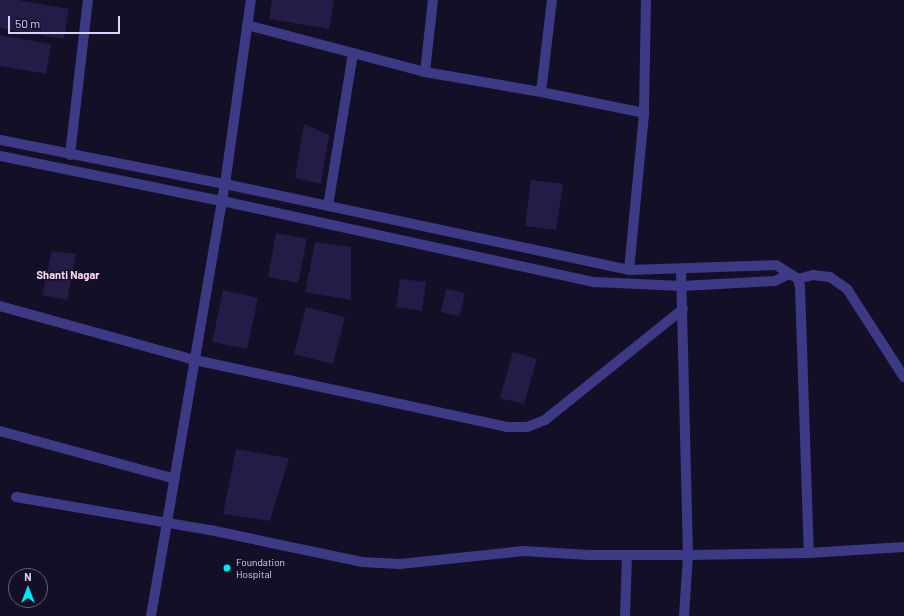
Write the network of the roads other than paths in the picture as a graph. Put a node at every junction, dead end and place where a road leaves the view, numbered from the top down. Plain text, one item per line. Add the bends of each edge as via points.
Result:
1 (88, 0) edge
2 (251, 0) edge
3 (433, 0) edge
4 (552, 0) edge
5 (646, 0) edge
6 (248, 25) junction
7 (353, 53) junction
8 (425, 72) junction
9 (541, 92) junction
10 (644, 113) junction
11 (0, 140) edge
12 (70, 155) junction
13 (0, 156) edge
14 (224, 184) junction
15 (222, 201) junction
16 (328, 206) junction
17 (629, 270) junction
18 (681, 270) junction
19 (794, 276) junction
20 (682, 286) junction
21 (0, 306) edge
22 (683, 310) junction
23 (195, 360) junction
24 (904, 377) edge
25 (0, 431) edge
26 (175, 479) junction
27 (16, 497) dead end
28 (167, 522) junction
29 (904, 547) edge
30 (808, 553) junction
31 (627, 555) junction
32 (688, 555) junction
33 (151, 616) edge
34 (625, 616) edge
35 (684, 616) edge

1 - 12 street
2 - 6 street
3 - 8 street
4 - 9 street
5 - 10 street
6 - 7 street
6 - 14 street
7 - 8 street
7 - 16 street
8 - 9 street
9 - 10 street
10 - 17 street
11 - 12 street
12 - 14 street
13 - 15 street
14 - 15 street
14 - 16 street
15 - 20 street via 595,282
15 - 23 street
16 - 17 street
17 - 18 street
18 - 19 street via 776,264
18 - 20 street
19 - 20 street via 775,281
19 - 24 street via 830,277 848,289
19 - 30 street
20 - 22 street
21 - 23 street
22 - 23 street via 545,420 527,427 484,424
22 - 32 street
23 - 26 street
25 - 26 street
26 - 28 street
27 - 28 street
28 - 31 street via 362,562 400,564 523,551
28 - 33 street
29 - 30 street
30 - 32 street
31 - 32 street
31 - 34 street
32 - 35 street

